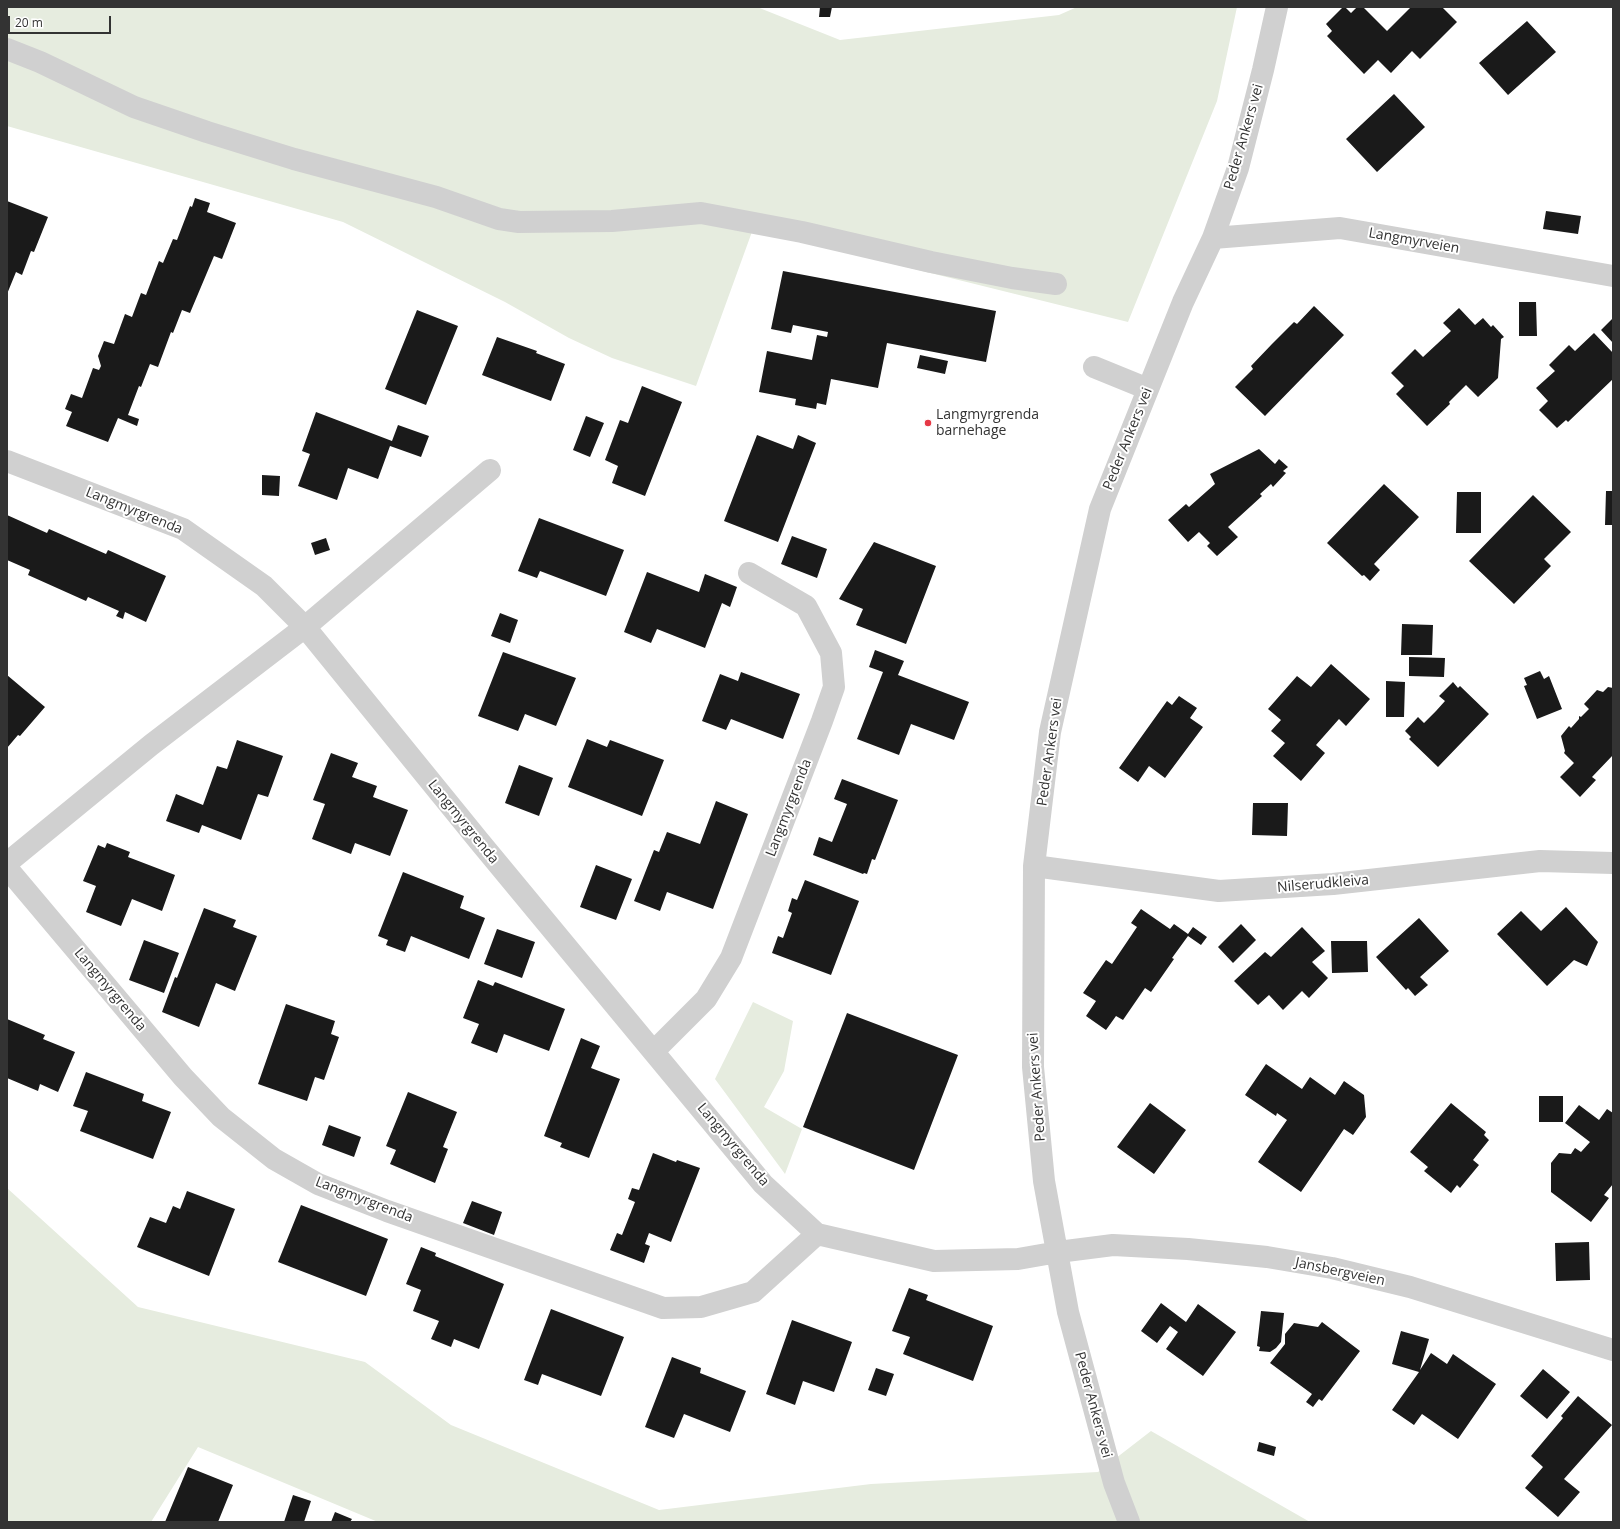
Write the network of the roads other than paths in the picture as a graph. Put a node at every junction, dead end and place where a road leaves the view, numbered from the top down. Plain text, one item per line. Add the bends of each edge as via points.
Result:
1 (1277, 7) edge
2 (7, 49) edge
3 (1213, 238) junction
4 (1613, 276) edge
5 (1056, 284) dead end
6 (1094, 367) dead end
7 (1148, 389) junction
8 (7, 461) edge
9 (490, 470) dead end
10 (749, 573) dead end
11 (305, 627) junction
12 (7, 863) edge
13 (1613, 864) edge
14 (1034, 866) junction
15 (7, 868) edge
16 (654, 1051) junction
17 (817, 1234) junction
18 (1058, 1252) junction
19 (1613, 1350) edge
20 (1129, 1522) edge

1 - 3 street, Peder Ankers vei via 1238,168
2 - 5 street via 134,107 200,130 294,159 436,197 500,219 519,222 612,221 701,213 802,232 931,262
3 - 4 street, Langmyrveien via 1340,228
3 - 7 street, Peder Ankers vei via 1183,302
6 - 7 street
7 - 14 street, Peder Ankers vei via 1100,509 1050,732
8 - 11 street, Langmyrgrenda via 183,529 264,586
9 - 11 street
10 - 16 street, Langmyrgrenda via 806,606 831,653 834,687 731,958 706,999
11 - 12 street via 151,745
11 - 16 street, Langmyrgrenda
13 - 14 street, Nilserudkleiva via 1540,860 1333,884 1219,891
14 - 18 street, Peder Ankers vei via 1032,1067 1044,1181
15 - 17 street, Langmyrgrenda via 183,1077 221,1117 274,1159 318,1184 387,1211 663,1308 701,1307 753,1292
16 - 17 street, Langmyrgrenda via 763,1184
17 - 18 street, Langmyrgrenda via 934,1261 1018,1259
18 - 19 street, Jansbergveien via 1113,1245 1188,1249 1267,1257 1332,1268 1410,1287
18 - 20 street, Peder Ankers vei via 1068,1312 1114,1483

